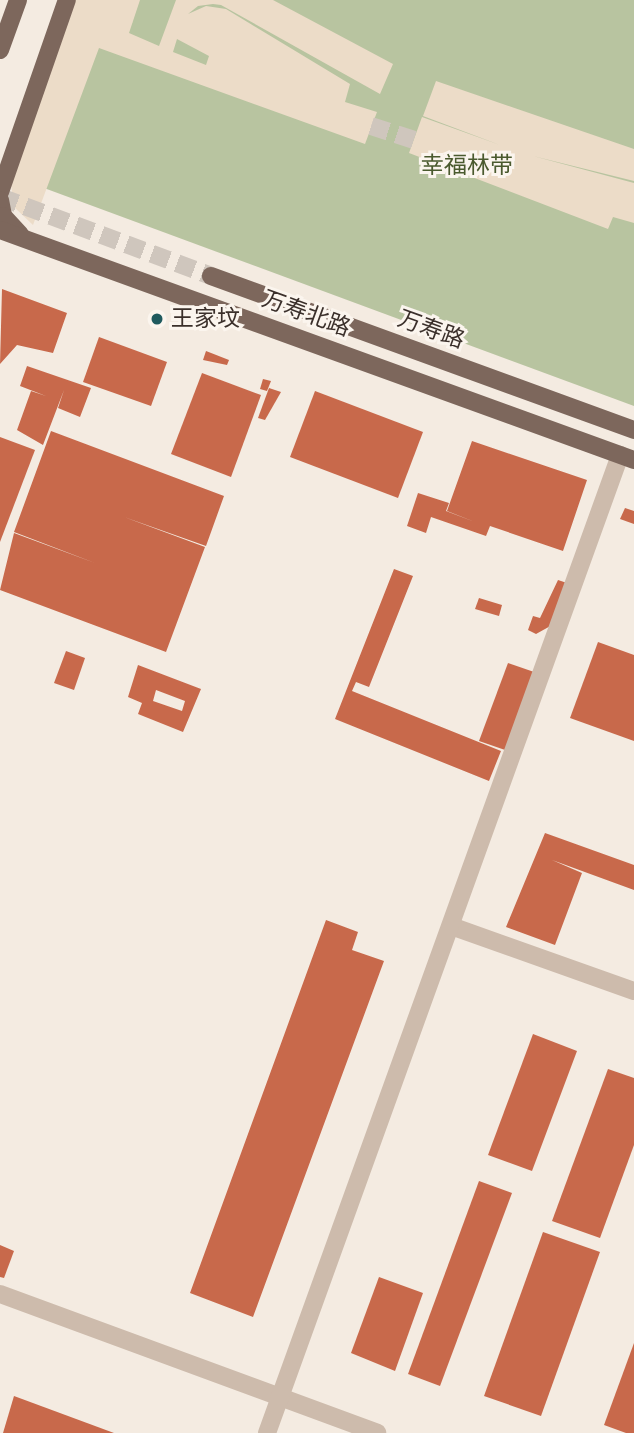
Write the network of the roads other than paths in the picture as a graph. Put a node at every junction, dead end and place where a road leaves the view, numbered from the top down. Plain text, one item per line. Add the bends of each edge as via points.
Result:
1 (18, 0) edge
2 (66, 0) edge
3 (0, 50) edge
4 (0, 192) edge
5 (0, 200) edge
6 (0, 230) edge
7 (37, 244) junction
8 (211, 276) tunnel mouth
9 (634, 430) edge
10 (627, 457) edge
11 (452, 926) junction
12 (634, 991) edge
13 (0, 1294) edge
14 (280, 1399) junction
15 (267, 1433) edge
16 (377, 1433) edge

1 - 3 main road
2 - 4 main road
5 - 7 main road via 10,226
6 - 7 main road, 万寿北路
7 - 10 main road, 万寿北路
8 - 9 main road, 万寿路
10 - 11 street
11 - 12 street
11 - 14 street
13 - 14 street
14 - 15 street
14 - 16 street

